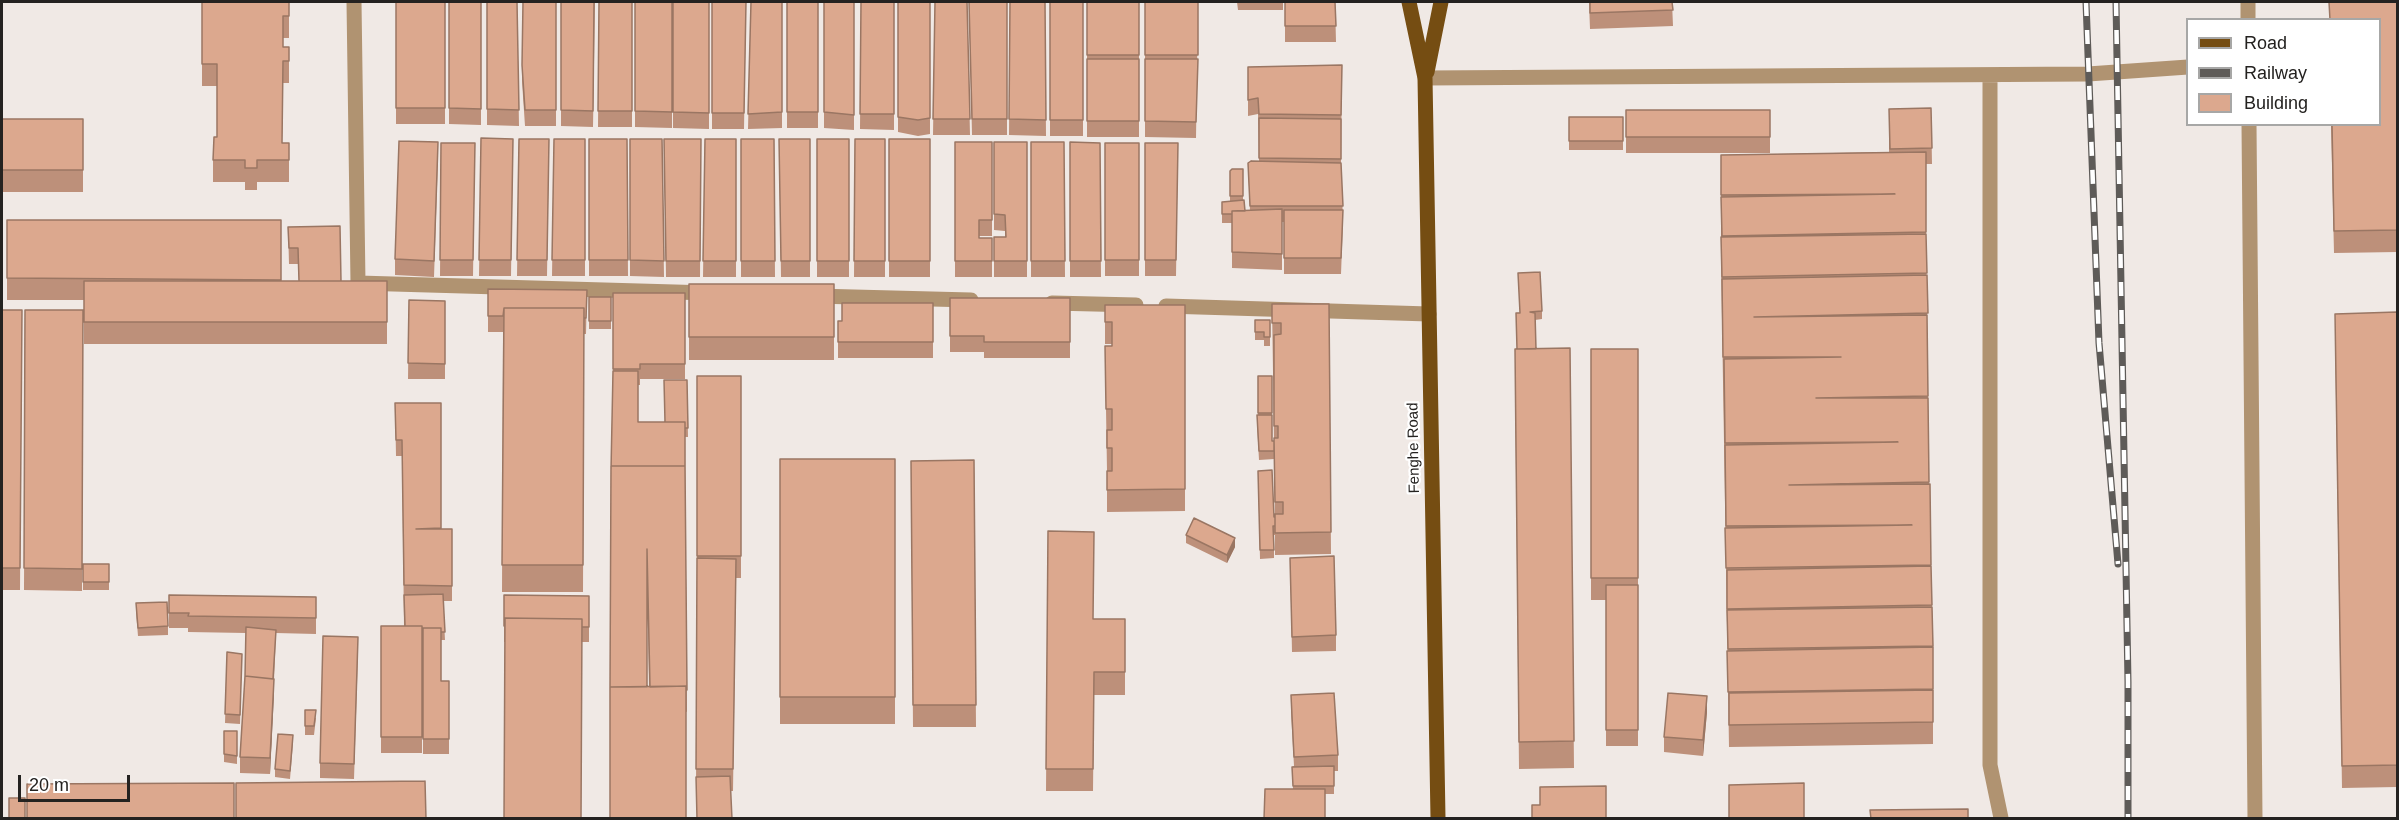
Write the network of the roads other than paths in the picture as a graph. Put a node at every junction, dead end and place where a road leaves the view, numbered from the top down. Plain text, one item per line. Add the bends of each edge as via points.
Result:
1 (354, 2) edge
2 (1409, 2) edge
3 (1441, 2) edge
4 (2247, 2) edge
5 (2248, 18) edge
6 (2186, 67) edge
7 (1990, 75) junction
8 (1425, 78) junction
9 (2249, 126) edge
10 (727, 293) edge
11 (798, 295) edge
12 (989, 301) edge
13 (1036, 302) edge
14 (1429, 314) junction
15 (1438, 819) edge
16 (2001, 819) edge
17 (2255, 819) edge

1 - 10 street via 358,282
2 - 8 main road, Fenghe Road
3 - 8 main road, Fenghe Road
4 - 5 street
6 - 7 street
7 - 8 street
7 - 16 street via 1990,765
8 - 14 main road, Fenghe Road
9 - 17 street
11 - 12 street
13 - 14 street
14 - 15 main road, Fenghe Road

